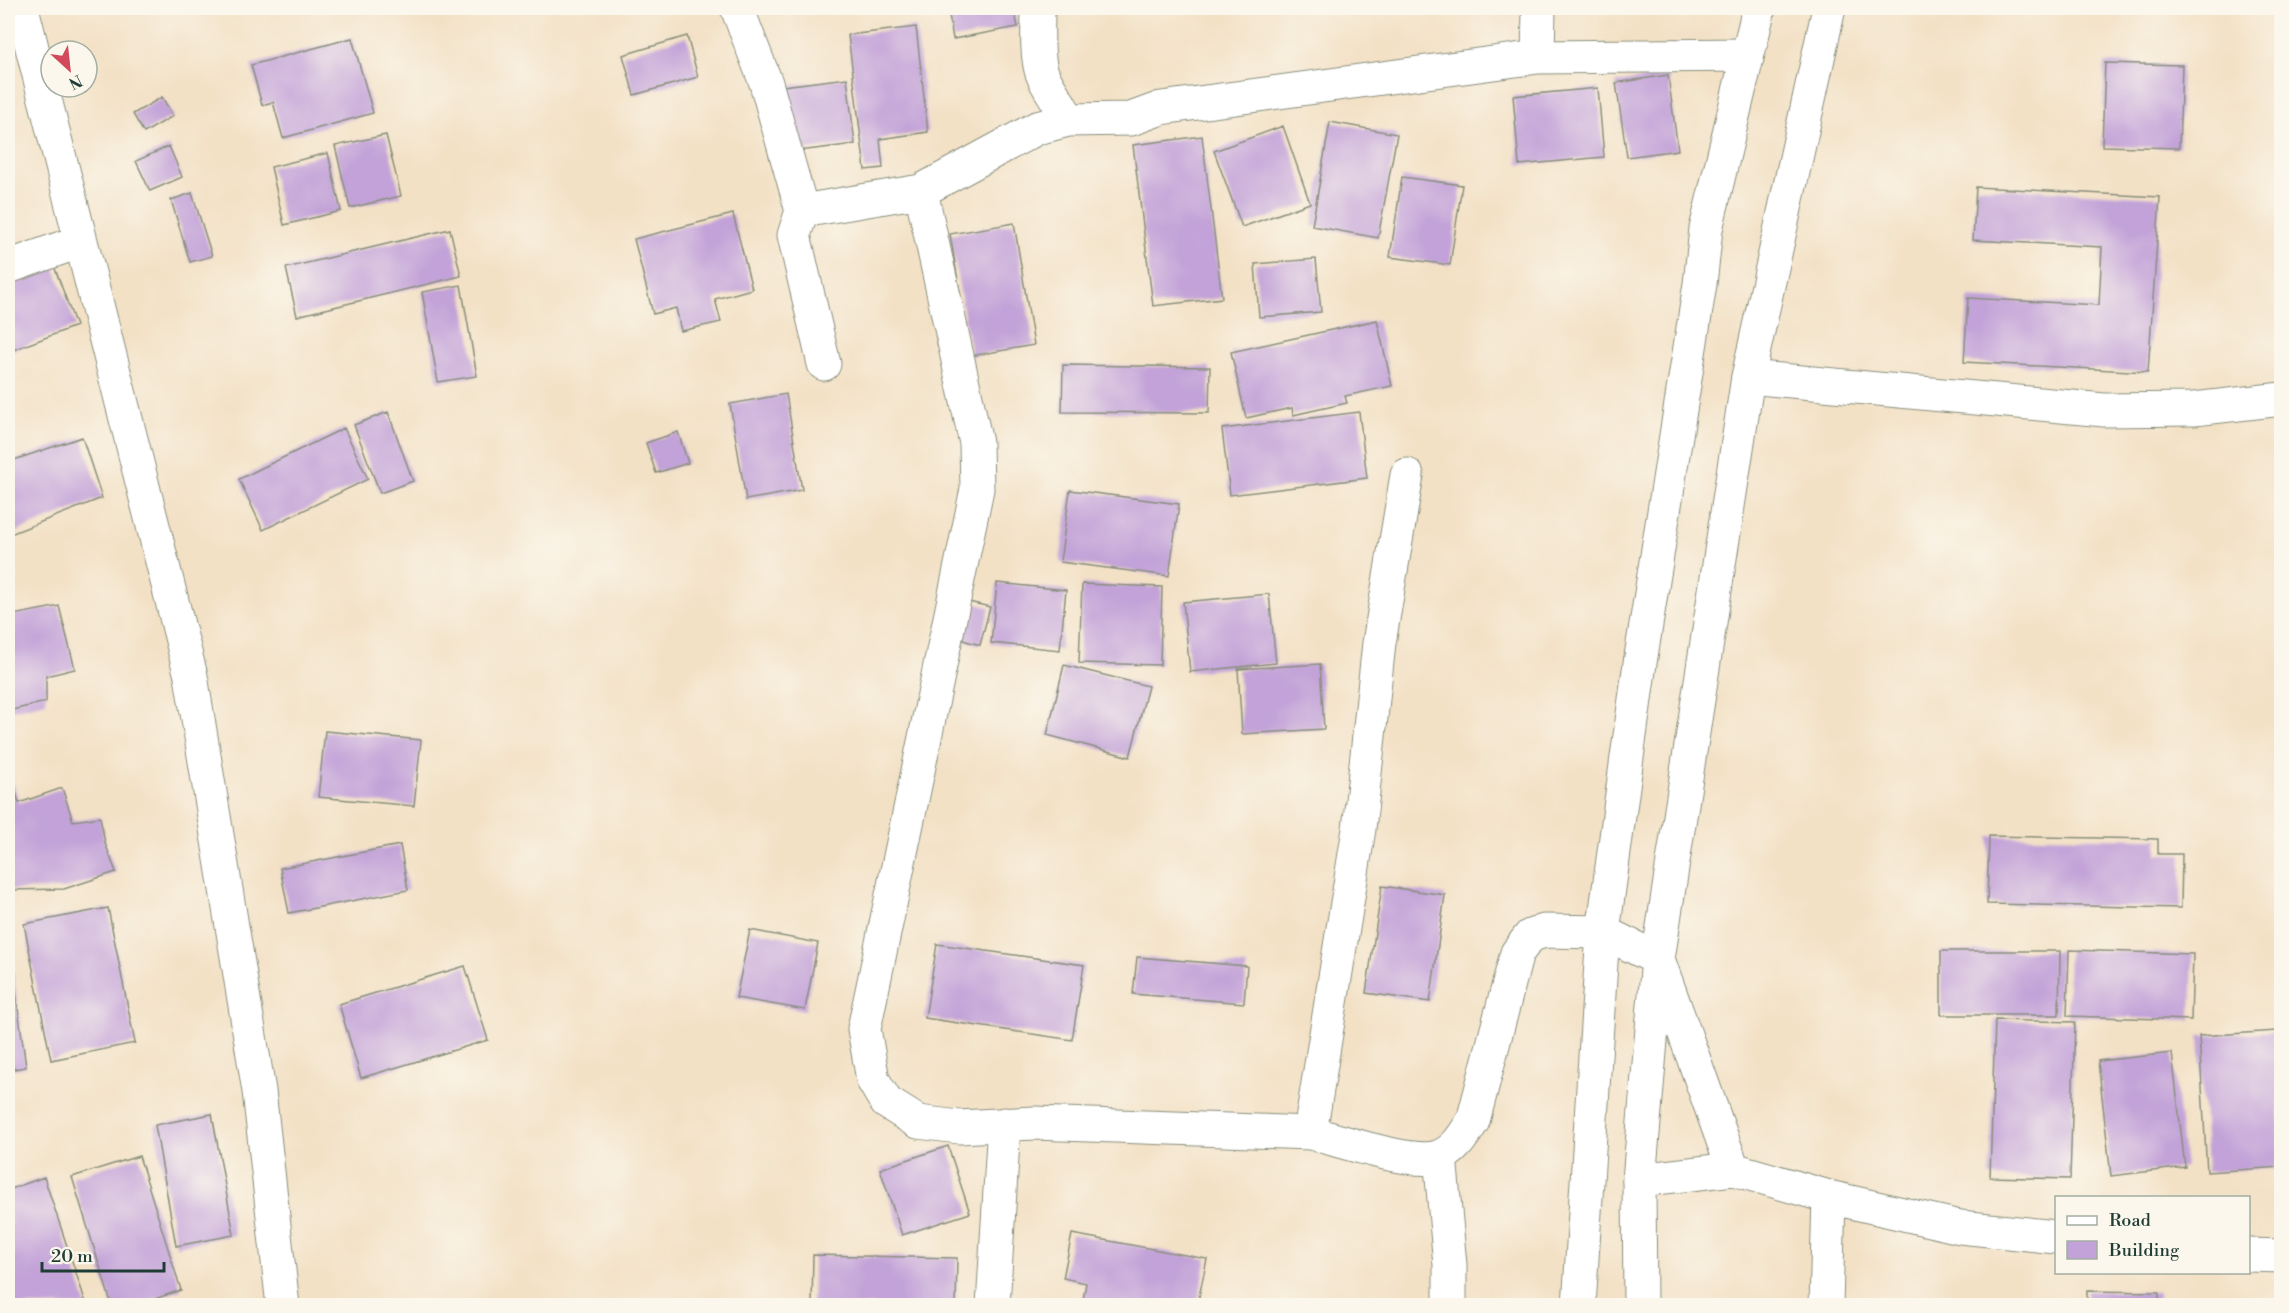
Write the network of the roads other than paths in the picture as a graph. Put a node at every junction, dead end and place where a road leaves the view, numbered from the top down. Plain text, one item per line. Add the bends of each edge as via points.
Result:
1 (22, 8) edge
2 (737, 8) edge
3 (1038, 8) edge
4 (1539, 8) edge
5 (1759, 8) edge
6 (1829, 8) edge
7 (1747, 55) junction
8 (1538, 57) junction
9 (1068, 120) junction
10 (921, 191) junction
11 (802, 211) junction
12 (81, 241) junction
13 (8, 267) edge
14 (824, 364) dead end
15 (1748, 377) junction
16 (2282, 399) edge
17 (1407, 475) dead end
18 (1603, 932) junction
19 (1658, 959) junction
20 (1004, 1124) junction
21 (1310, 1133) junction
22 (1440, 1156) junction
23 (1733, 1169) junction
24 (1639, 1180) junction
25 (1829, 1197) junction
26 (2055, 1238) edge
27 (2250, 1255) edge
28 (2282, 1256) edge
29 (283, 1305) edge
30 (993, 1305) edge
31 (1450, 1305) edge
32 (1579, 1305) edge
33 (1640, 1305) edge
34 (1826, 1305) edge

1 - 12 street
2 - 11 street via 766,83
3 - 9 street via 1041,70
4 - 8 street
5 - 7 street
6 - 15 street
7 - 8 street
7 - 18 street via 1706,229
8 - 9 street via 1161,108 1131,119
9 - 10 street via 1037,128
10 - 11 street
10 - 20 street via 976,443 976,489 864,1029 873,1080 886,1102 918,1122 959,1127
11 - 14 street via 794,235
12 - 13 street
12 - 29 street via 190,676 259,1091
15 - 16 street via 2104,410 2194,409
15 - 19 street
17 - 21 street via 1379,643 1359,829
18 - 19 street
18 - 22 street via 1544,931 1530,936 1517,953 1473,1121 1460,1142
18 - 32 street
19 - 23 street
19 - 24 street
20 - 21 street
20 - 30 street
21 - 22 street via 1420,1160
22 - 31 street
23 - 24 street
23 - 25 street
24 - 33 street
25 - 26 street via 1960,1227
25 - 34 street
27 - 28 street

